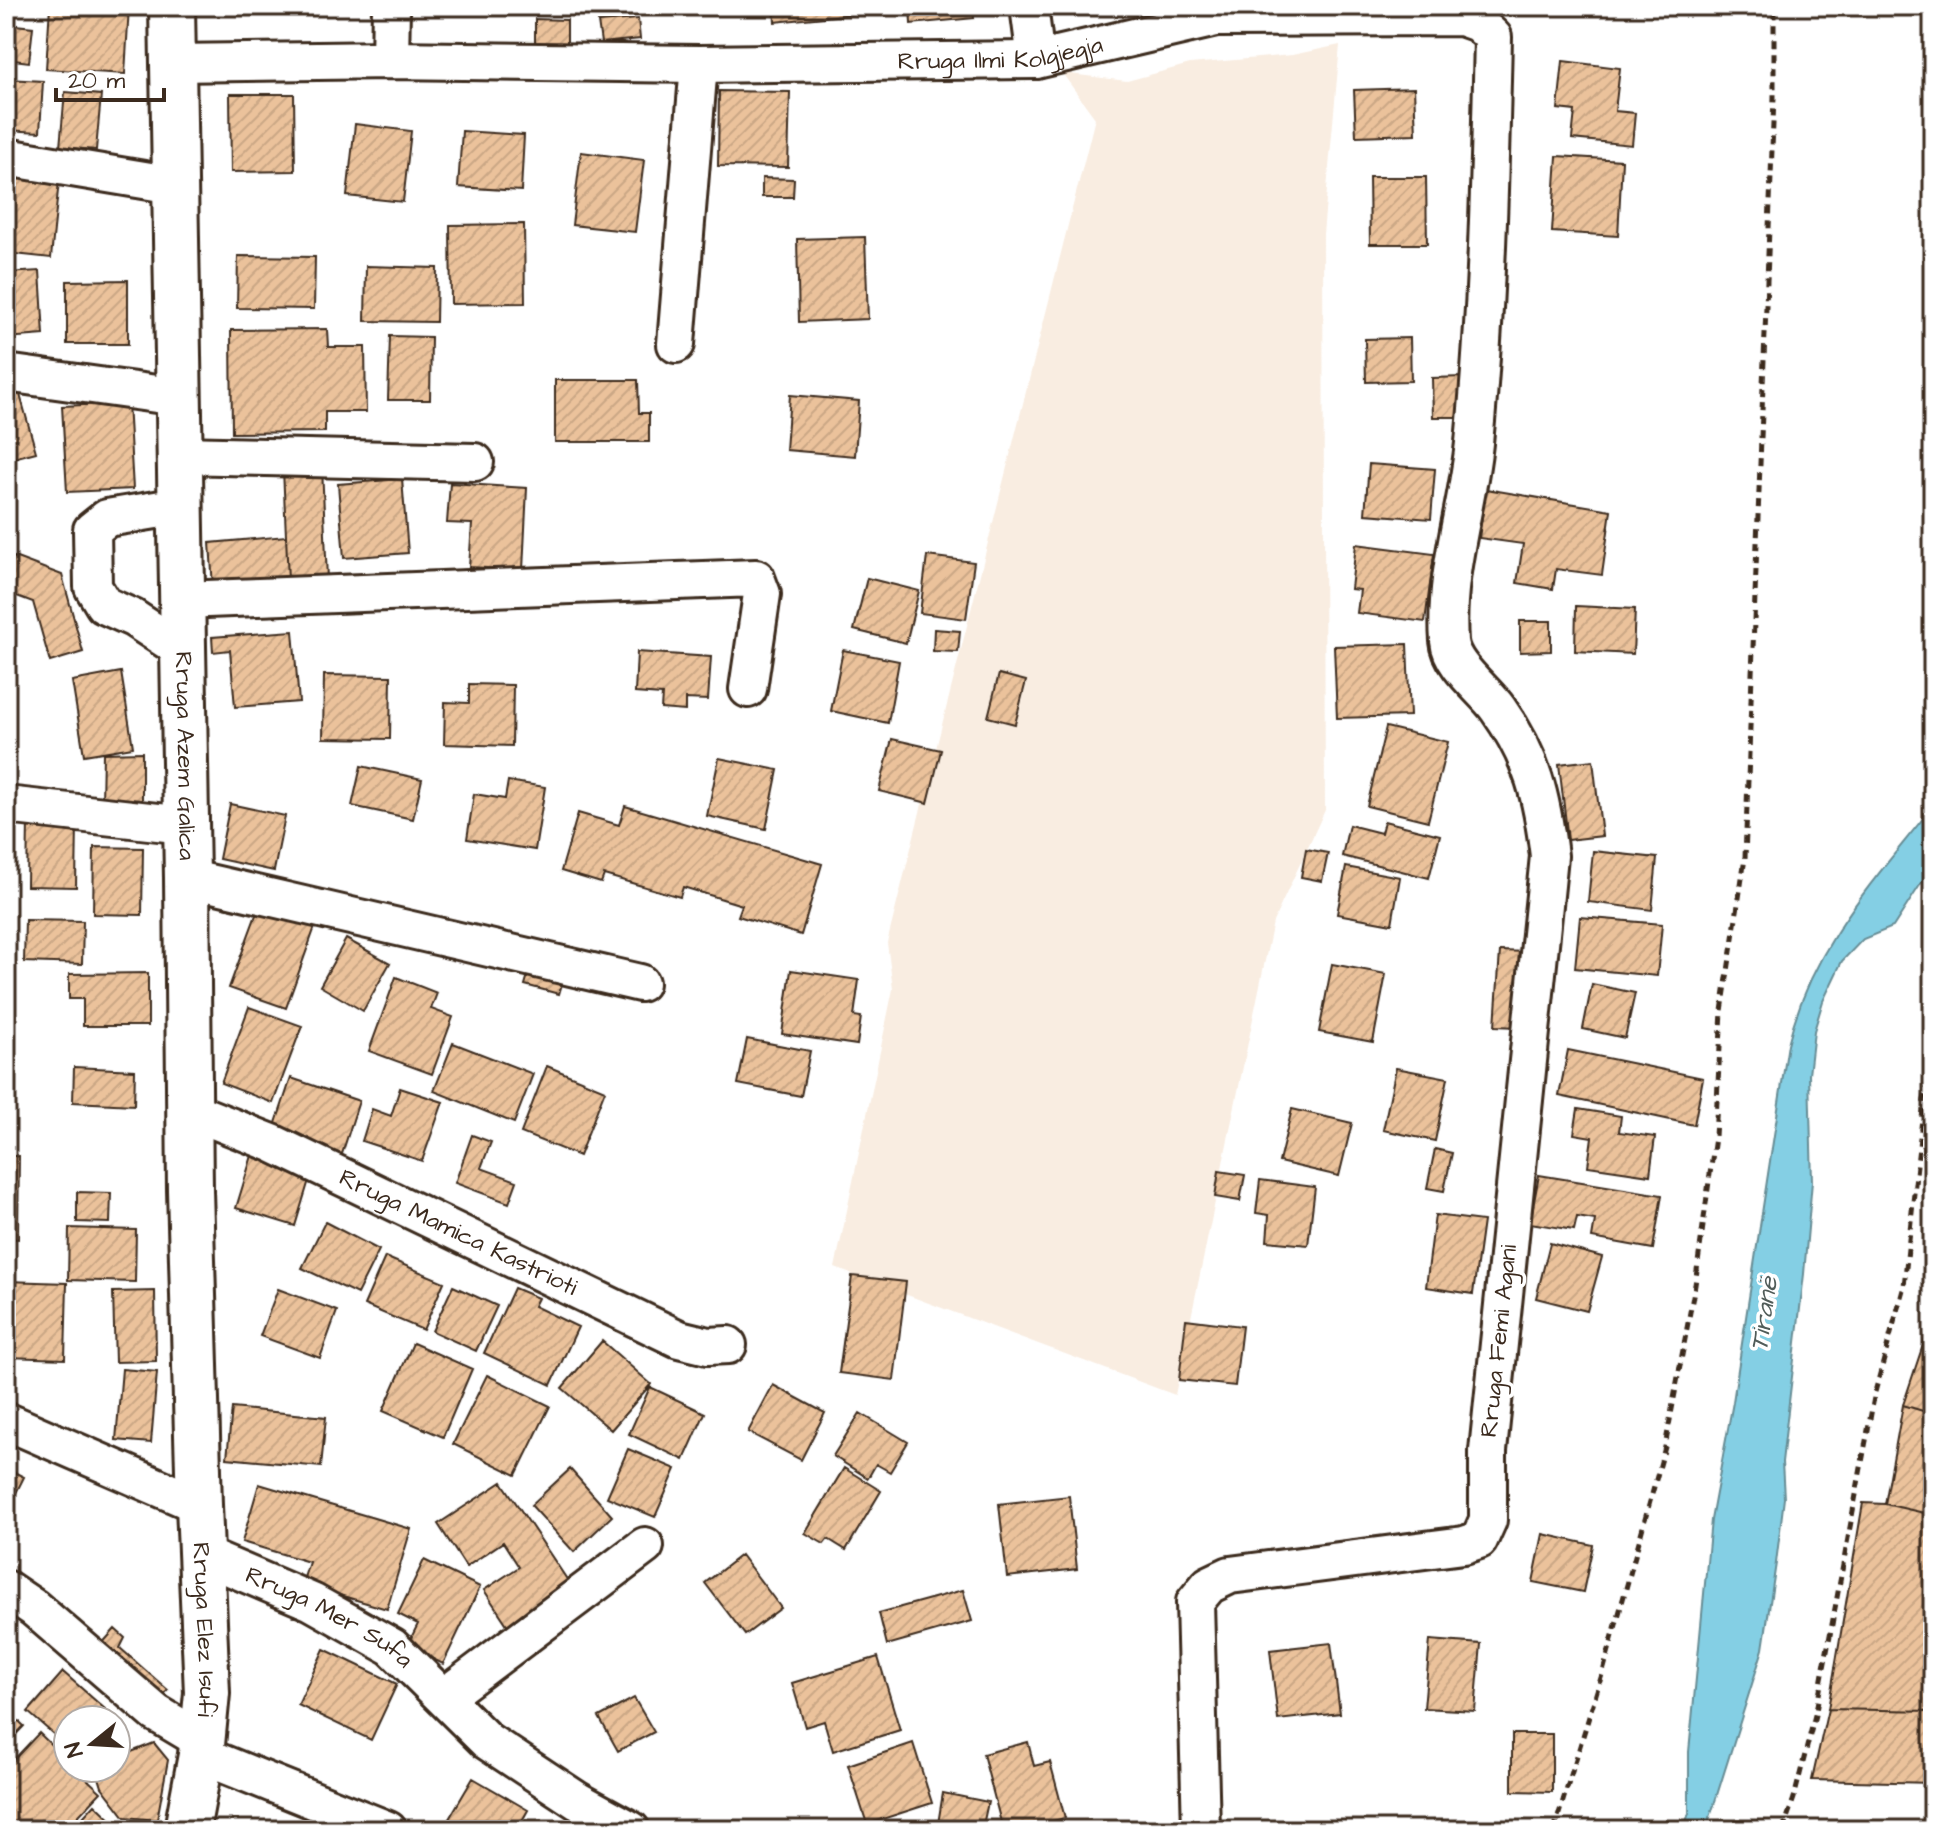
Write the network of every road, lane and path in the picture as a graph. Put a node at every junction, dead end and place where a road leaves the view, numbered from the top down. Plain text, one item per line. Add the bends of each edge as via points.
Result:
1 (172, 6) edge
2 (391, 6) edge
3 (1029, 6) edge
4 (1774, 6) edge
5 (1322, 11) edge
6 (390, 60) junction
7 (1036, 60) junction
8 (173, 63) junction
9 (699, 64) junction
10 (6, 157) edge
11 (174, 185) junction
12 (676, 344) dead end
13 (6, 373) edge
14 (178, 397) junction
15 (179, 455) junction
16 (475, 462) dead end
17 (180, 506) junction
18 (182, 600) junction
19 (1450, 646) joint
20 (182, 650) junction
21 (748, 689) dead end
22 (6, 805) edge
23 (185, 825) junction
24 (187, 878) junction
25 (640, 983) dead end
26 (1933, 1066) edge
27 (189, 1110) junction
28 (728, 1345) dead end
29 (6, 1421) edge
30 (199, 1505) junction
31 (645, 1546) dead end
32 (202, 1555) junction
33 (6, 1589) edge
34 (444, 1697) junction
35 (202, 1748) junction
36 (187, 1830) edge
37 (388, 1830) edge
38 (631, 1830) edge
39 (1201, 1830) edge
40 (1554, 1830) edge
41 (1783, 1830) edge

1 - 8 main road, Rruga Azem Galica
2 - 6 street
3 - 7 street
4 - 40 path via 1745,858 1722,1011 1715,1137 1665,1447
5 - 7 street, Rruga Ilmi Kolgjegja via 1216,18
5 - 19 street, Rruga Ilmi Kolgjegja via 1461,17 1493,37 1489,212 1474,446 1448,591
6 - 8 street, Rruga Ilmi Kolgjegja
6 - 9 street, Rruga Ilmi Kolgjegja
7 - 9 street, Rruga Ilmi Kolgjegja
8 - 11 main road, Rruga Azem Galica
9 - 12 street
10 - 11 street
11 - 14 main road, Rruga Azem Galica
13 - 14 street
14 - 15 main road, Rruga Azem Galica
15 - 16 street
15 - 17 main road, Rruga Azem Galica
17 - 18 main road, Rruga Azem Galica
17 - 20 street via 107,518 92,530 93,587 104,605
18 - 20 main road, Rruga Azem Galica
18 - 21 street via 756,578 762,594
19 - 39 street, Rruga Femi Agani via 1526,755 1543,805 1549,856 1488,1451 1488,1520 1479,1540 1464,1545 1230,1575 1209,1585 1195,1602
20 - 23 main road, Rruga Azem Galica
22 - 23 street
23 - 24 main road, Rruga Azem Galica
24 - 25 street
24 - 27 main road, Rruga Azem Galica
26 - 41 path via 1924,1100 1904,1286 1866,1436 1816,1711
27 - 28 street, Rruga Mamica Kastrioti via 272,1143 679,1339
27 - 30 main road, Rruga Azem Galica
29 - 30 street
30 - 32 main road, Rruga Elez Isufi
31 - 34 street
32 - 34 street, Rruga Mer Sufa via 312,1602 392,1647
32 - 35 main road, Rruga Elez Isufi via 207,1693
33 - 35 street
34 - 38 street, Rruga Mer Sufa via 487,1741
35 - 36 main road, Rruga Elez Isufi
35 - 37 street

